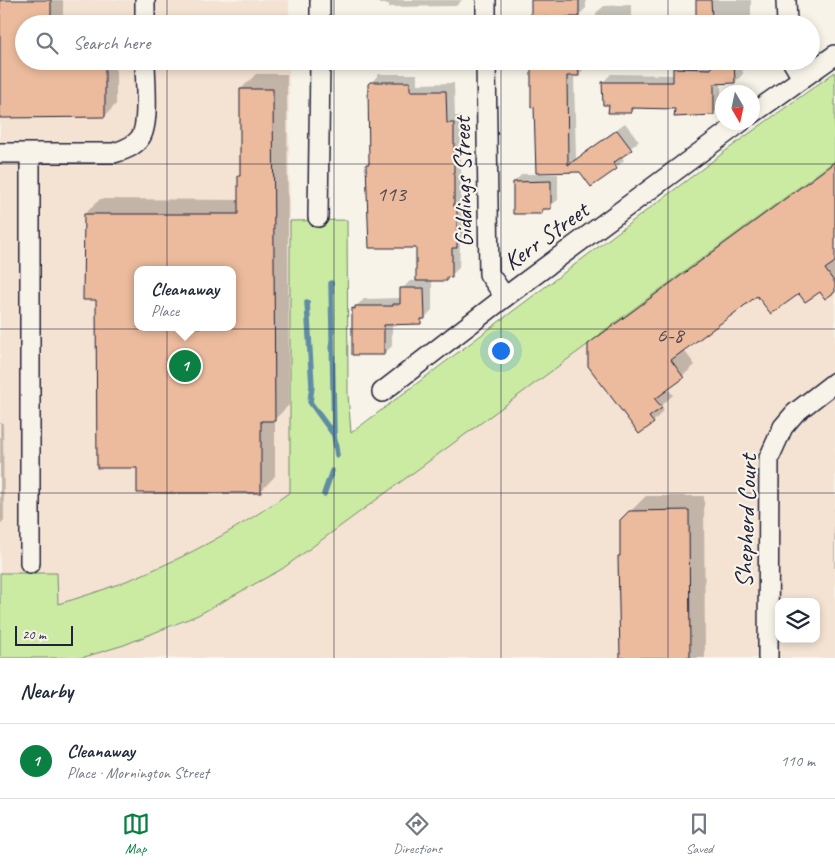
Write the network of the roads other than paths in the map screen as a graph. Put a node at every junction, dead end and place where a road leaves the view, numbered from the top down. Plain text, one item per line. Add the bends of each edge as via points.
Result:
1 (145, 0) edge
2 (320, 0) edge
3 (486, 0) edge
4 (786, 0) edge
5 (145, 15) edge
6 (320, 15) edge
7 (486, 15) edge
8 (787, 15) edge
9 (835, 55) edge
10 (820, 65) edge
11 (145, 70) edge
12 (320, 70) edge
13 (486, 70) edge
14 (797, 70) edge
15 (813, 70) edge
16 (802, 78) junction
17 (760, 108) edge
18 (730, 130) edge
19 (0, 153) edge
20 (30, 154) junction
21 (318, 217) dead end
22 (505, 297) junction
23 (835, 382) edge
24 (382, 392) dead end
25 (30, 563) dead end
26 (768, 658) edge

1 - 5 street
2 - 6 street
3 - 7 street
4 - 8 street
9 - 10 street
11 - 20 street via 145,120 141,137 130,148 114,153
12 - 21 street
13 - 22 street, Giddings Street via 489,274
14 - 16 street
15 - 16 street
16 - 17 street
18 - 22 street, Kerr Street
19 - 20 street
20 - 25 street
22 - 24 street, Kerr Street
23 - 26 street, Shepherd Court via 795,413 783,427 769,458

